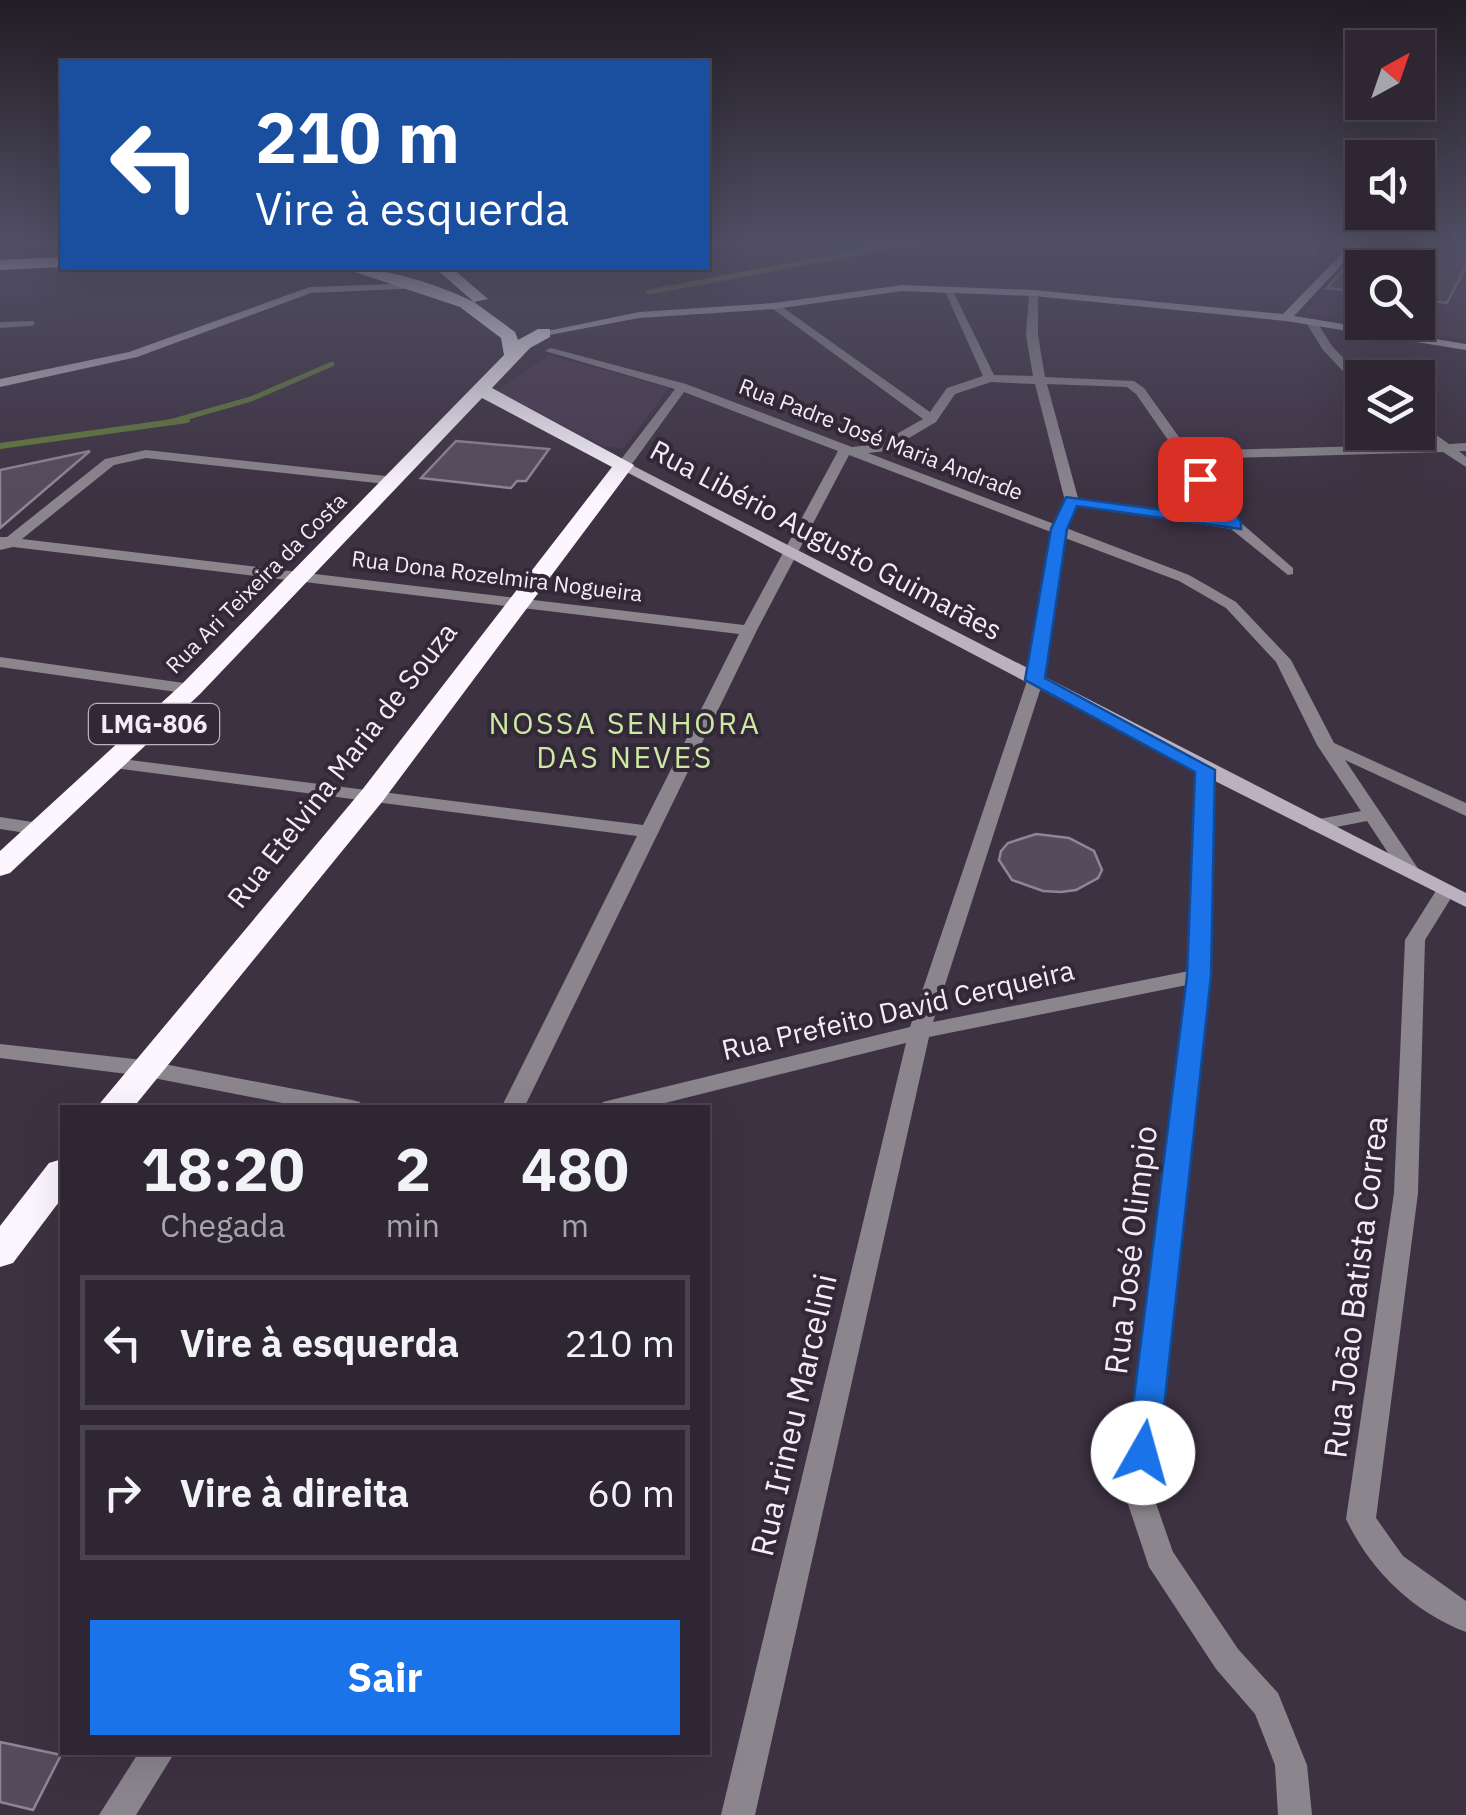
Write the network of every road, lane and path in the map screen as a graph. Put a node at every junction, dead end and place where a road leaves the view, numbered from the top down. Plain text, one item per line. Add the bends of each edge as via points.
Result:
1 (214, 325) edge
2 (494, 325) edge
3 (529, 325) edge
4 (588, 325) edge
5 (800, 325) edge
6 (964, 325) edge
7 (1033, 325) edge
8 (1313, 325) edge
9 (1333, 325) edge
10 (544, 333) junction
11 (509, 336) junction
12 (1466, 347) edge
13 (550, 351) dead end
14 (513, 356) junction
15 (1345, 367) edge
16 (990, 378) junction
17 (1040, 380) junction
18 (0, 383) edge
19 (682, 388) junction
20 (482, 390) junction
21 (508, 408) junction
22 (457, 415) junction
23 (932, 419) junction
24 (1435, 439) edge
25 (1466, 447) edge
26 (1448, 449) junction
27 (844, 452) junction
28 (1182, 455) junction
29 (1466, 463) edge
30 (624, 464) junction
31 (394, 482) junction
32 (1072, 501) junction
33 (1235, 525) junction
34 (1059, 529) junction
35 (3, 544) edge
36 (790, 554) junction
37 (1288, 572) dead end
38 (304, 575) junction
39 (519, 600) junction
40 (750, 630) junction
41 (0, 662) edge
42 (1035, 680) junction
43 (191, 689) junction
44 (1326, 745) junction
45 (114, 763) junction
46 (1205, 770) junction
47 (372, 796) junction
48 (1466, 810) edge
49 (1370, 814) junction
50 (0, 823) edge
51 (1316, 825) junction
52 (39, 829) junction
53 (651, 832) junction
54 (0, 866) edge
55 (1409, 870) junction
56 (1456, 895) edge
57 (1199, 976) junction
58 (919, 1032) junction
59 (0, 1051) edge
60 (143, 1068) junction
61 (114, 1105) edge
62 (336, 1105) edge
63 (514, 1105) edge
64 (623, 1105) edge
65 (60, 1175) edge
66 (0, 1252) edge
67 (1466, 1618) edge
68 (157, 1755) edge
69 (116, 1815) edge
70 (738, 1815) edge
71 (1294, 1815) edge

1 - 18 street via 68,372
2 - 11 highway
3 - 10 highway
4 - 10 street
5 - 23 street
6 - 16 street
7 - 17 street
8 - 15 street
9 - 12 street
10 - 11 highway
10 - 14 highway, Rua Ari Teixeira da Costa / LMG-806
11 - 14 highway
13 - 19 street, Rua Padre José Maria Andrade
14 - 20 highway, Rua Ari Teixeira da Costa / LMG-806
16 - 17 street
16 - 23 street via 950,391
17 - 28 street via 1130,384
17 - 32 street
19 - 27 street, Rua Padre José Maria Andrade
19 - 30 street
20 - 21 highway, Rua Libério Augusto Guimarães
20 - 22 highway, Rua Ari Teixeira da Costa / LMG-806
21 - 22 highway
21 - 30 highway, Rua Libério Augusto Guimarães
22 - 31 highway, Rua Ari Teixeira da Costa / LMG-806
23 - 27 street via 882,448
24 - 26 street
25 - 26 street
26 - 28 street
26 - 29 street
27 - 34 street, Rua Padre José Maria Andrade
27 - 36 street
28 - 33 street
30 - 36 street, Rua Libério Augusto Guimarães
30 - 39 highway, Rua Etelvina Maria de Souza
31 - 35 street via 146,454 110,462
31 - 38 highway, Rua Ari Teixeira da Costa / LMG-806
32 - 33 street
32 - 34 street, Rua Irineu Marcelini
33 - 37 street
34 - 42 street, Rua Irineu Marcelini
34 - 44 street, Rua Padre José Maria Andrade via 1184,578 1231,604 1283,660
35 - 38 street, Rua Dona Rozelmira Nogueira
36 - 40 street
36 - 42 street, Rua Libério Augusto Guimarães
38 - 39 street, Rua Dona Rozelmira Nogueira
38 - 43 highway, Rua Ari Teixeira da Costa / LMG-806
39 - 40 street, Rua Dona Rozelmira Nogueira
39 - 47 highway, Rua Etelvina Maria de Souza
40 - 53 street
41 - 43 street
42 - 46 street, Rua Libério Augusto Guimarães
42 - 58 street, Rua Irineu Marcelini
43 - 45 highway, Rua Ari Teixeira da Costa / LMG-806
44 - 48 street
44 - 49 street, Rua Padre José Maria Andrade
45 - 47 street
45 - 52 highway, Rua Ari Teixeira da Costa / LMG-806
46 - 51 street, Rua Libério Augusto Guimarães
46 - 57 street, Rua José Olimpio
47 - 53 street
47 - 60 highway, Rua Etelvina Maria de Souza
49 - 51 street
49 - 55 street, Rua Padre José Maria Andrade
50 - 52 street
51 - 55 street, Rua Libério Augusto Guimarães
52 - 54 highway, Rua Ari Teixeira da Costa / LMG-806
53 - 63 street
55 - 56 street, Rua Libério Augusto Guimarães
56 - 67 street, Rua João Batista Correa via 1416,940 1406,1193 1361,1519 1377,1552
57 - 58 street, Rua Prefeito David Cerqueira
57 - 71 street, Rua José Olimpio via 1138,1492 1160,1558 1267,1704 1291,1765
58 - 64 street, Rua Prefeito David Cerqueira
58 - 70 street, Rua Irineu Marcelini
59 - 60 street
60 - 61 highway, Rua Etelvina Maria de Souza
60 - 62 street
65 - 66 highway
68 - 69 street

